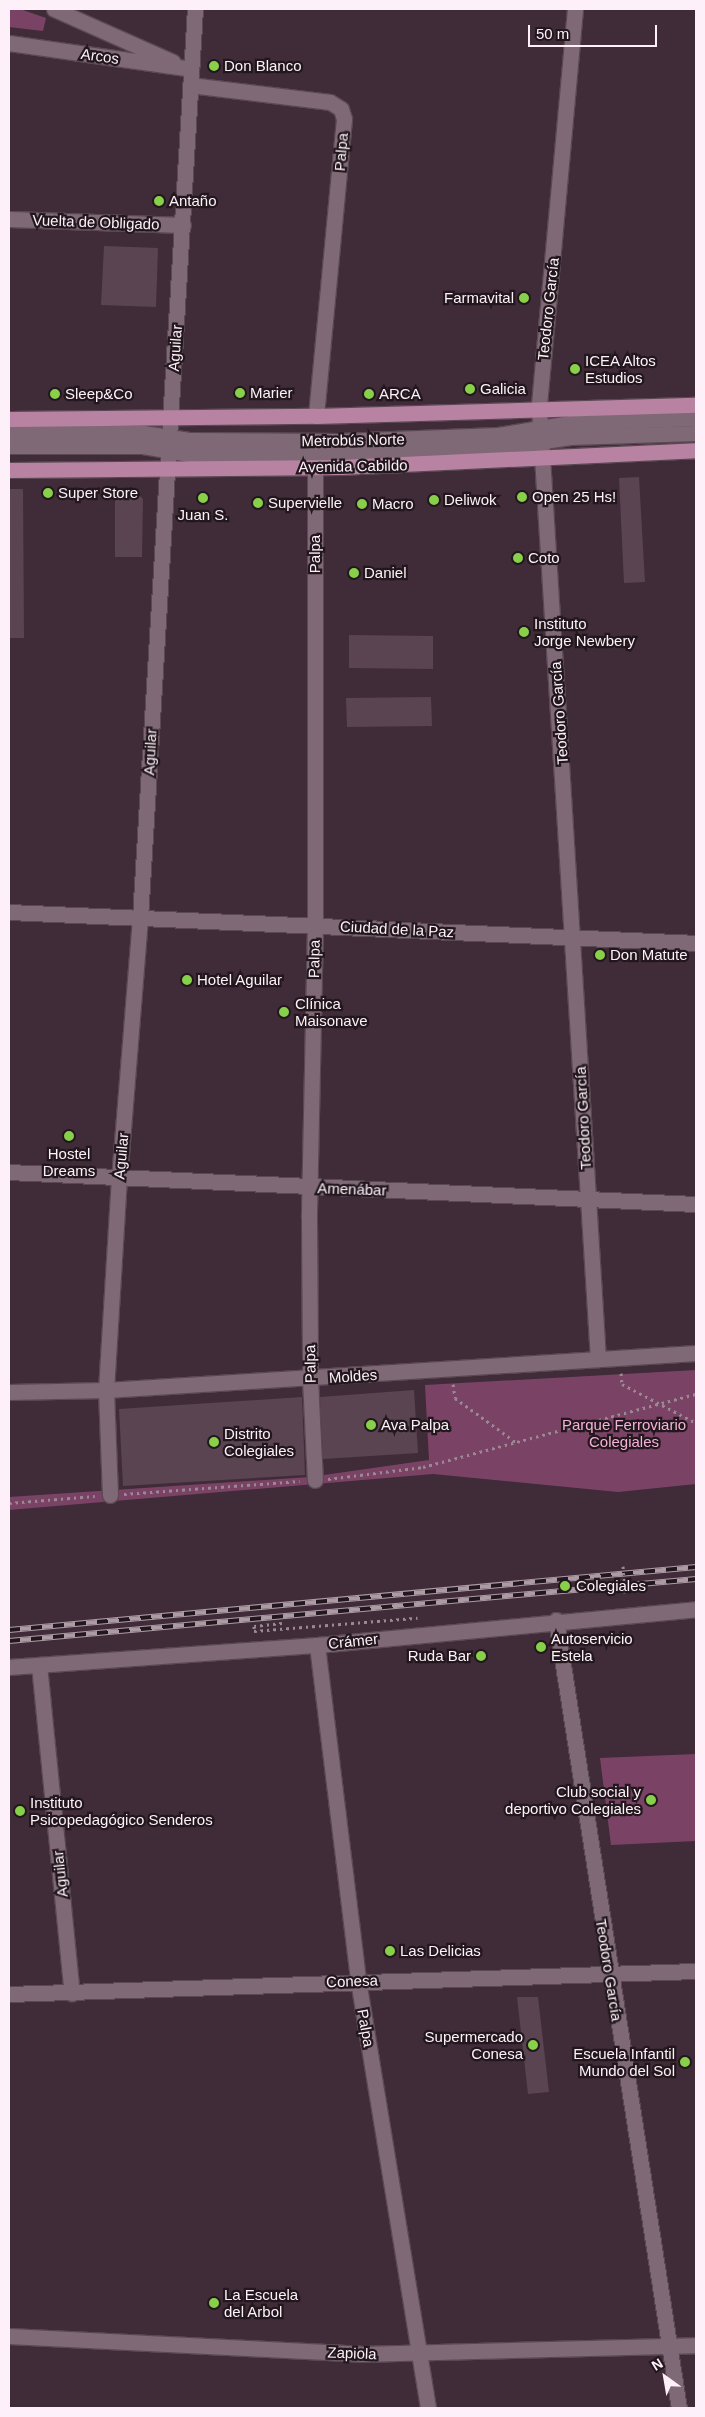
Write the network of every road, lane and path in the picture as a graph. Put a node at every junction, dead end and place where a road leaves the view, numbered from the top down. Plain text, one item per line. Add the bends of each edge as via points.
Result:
1 (54, 9) edge
2 (195, 9) edge
3 (575, 9) edge
4 (9, 43) edge
5 (191, 69) junction
6 (190, 85) junction
7 (9, 219) edge
8 (183, 225) junction
9 (696, 406) edge
10 (539, 408) junction
11 (316, 416) junction
12 (171, 418) junction
13 (696, 418) edge
14 (9, 419) edge
15 (9, 432) edge
16 (696, 433) edge
17 (541, 434) junction
18 (168, 444) junction
19 (9, 446) edge
20 (696, 450) edge
21 (570, 454) junction
22 (543, 457) junction
23 (315, 467) junction
24 (165, 469) junction
25 (9, 470) edge
26 (9, 912) edge
27 (140, 918) junction
28 (315, 925) junction
29 (573, 938) junction
30 (696, 943) edge
31 (9, 1172) edge
32 (119, 1179) junction
33 (310, 1188) junction
34 (588, 1200) junction
35 (696, 1204) edge
36 (696, 1353) edge
37 (619, 1358) junction
38 (598, 1359) junction
39 (452, 1369) junction
40 (310, 1379) junction
41 (106, 1390) junction
42 (9, 1392) edge
43 (696, 1394) edge
44 (660, 1404) junction
45 (696, 1423) edge
46 (517, 1443) junction
47 (316, 1480) junction
48 (110, 1495) junction
49 (9, 1503) edge
50 (623, 1566) dead end
51 (625, 1592) dead end
52 (696, 1609) edge
53 (556, 1620) junction
54 (282, 1624) dead end
55 (254, 1631) dead end
56 (317, 1645) junction
57 (39, 1665) junction
58 (9, 1668) edge
59 (696, 1971) edge
60 (609, 1972) junction
61 (358, 1980) junction
62 (72, 1993) junction
63 (9, 1994) edge
64 (9, 2336) edge
65 (696, 2345) edge
66 (671, 2346) junction
67 (422, 2353) junction
68 (428, 2408) edge
69 (679, 2408) edge

1 - 5 street
2 - 5 street, Aguilar
3 - 10 street, Teodoro García
4 - 5 street, Arcos
5 - 6 street, Aguilar
6 - 8 street, Aguilar
6 - 11 street, Palpa via 330,102 341,109 344,119
7 - 8 street, Vuelta de Obligado
8 - 12 street, Aguilar
9 - 10 main road
10 - 11 main road
10 - 17 street, Teodoro García
11 - 12 main road
12 - 14 main road
12 - 18 street, Aguilar
13 - 17 street, Metrobús Norte via 570,423
15 - 18 street, Metrobús Norte via 144,433
16 - 17 street, Metrobús Norte via 570,437
17 - 18 street, Metrobús Norte
17 - 21 street
17 - 22 street, Teodoro García
18 - 19 street, Metrobús Norte
18 - 24 street, Aguilar
20 - 21 main road, Avenida Cabildo
21 - 22 main road, Avenida Cabildo
22 - 23 main road, Avenida Cabildo via 492,462
22 - 29 street, Teodoro García
23 - 24 main road, Avenida Cabildo
23 - 28 street, Palpa
24 - 25 main road, Avenida Cabildo
24 - 27 street, Aguilar
26 - 27 street, Ciudad de la Paz
27 - 28 street, Ciudad de la Paz
27 - 32 street, Aguilar
28 - 29 street, Ciudad de la Paz
28 - 33 street, Palpa
29 - 30 street, Ciudad de la Paz
29 - 34 street, Teodoro García
31 - 32 street, Amenábar
32 - 33 street, Amenábar
32 - 41 street, Aguilar
33 - 34 street, Amenábar
33 - 40 street, Palpa
34 - 35 street, Amenábar
34 - 38 street, Teodoro García
36 - 37 street, Moldes
37 - 38 street, Moldes
37 - 44 path via 622,1384
38 - 39 street, Moldes
39 - 40 street, Moldes
39 - 46 path via 455,1398
40 - 41 street, Moldes
40 - 47 street, Palpa
41 - 42 street, Moldes
41 - 48 street, Aguilar
43 - 44 path
44 - 45 path
44 - 46 path
46 - 47 path via 423,1467
47 - 48 path
48 - 49 path
50 - 51 path, bridge
52 - 53 street, Crámer
53 - 56 street, Crámer
53 - 60 street, Teodoro García
54 - 55 path via 254,1626
56 - 57 street, Crámer
56 - 61 street, Palpa
57 - 58 street, Crámer
57 - 62 street, Aguilar
59 - 60 street, Conesa
60 - 61 street, Conesa
60 - 66 street, Teodoro García
61 - 62 street, Conesa
61 - 67 street, Palpa
62 - 63 street, Conesa
64 - 67 street, Zapiola via 361,2354
65 - 66 street, Zapiola
66 - 67 street, Zapiola
66 - 69 street, Teodoro García
67 - 68 street, Palpa

